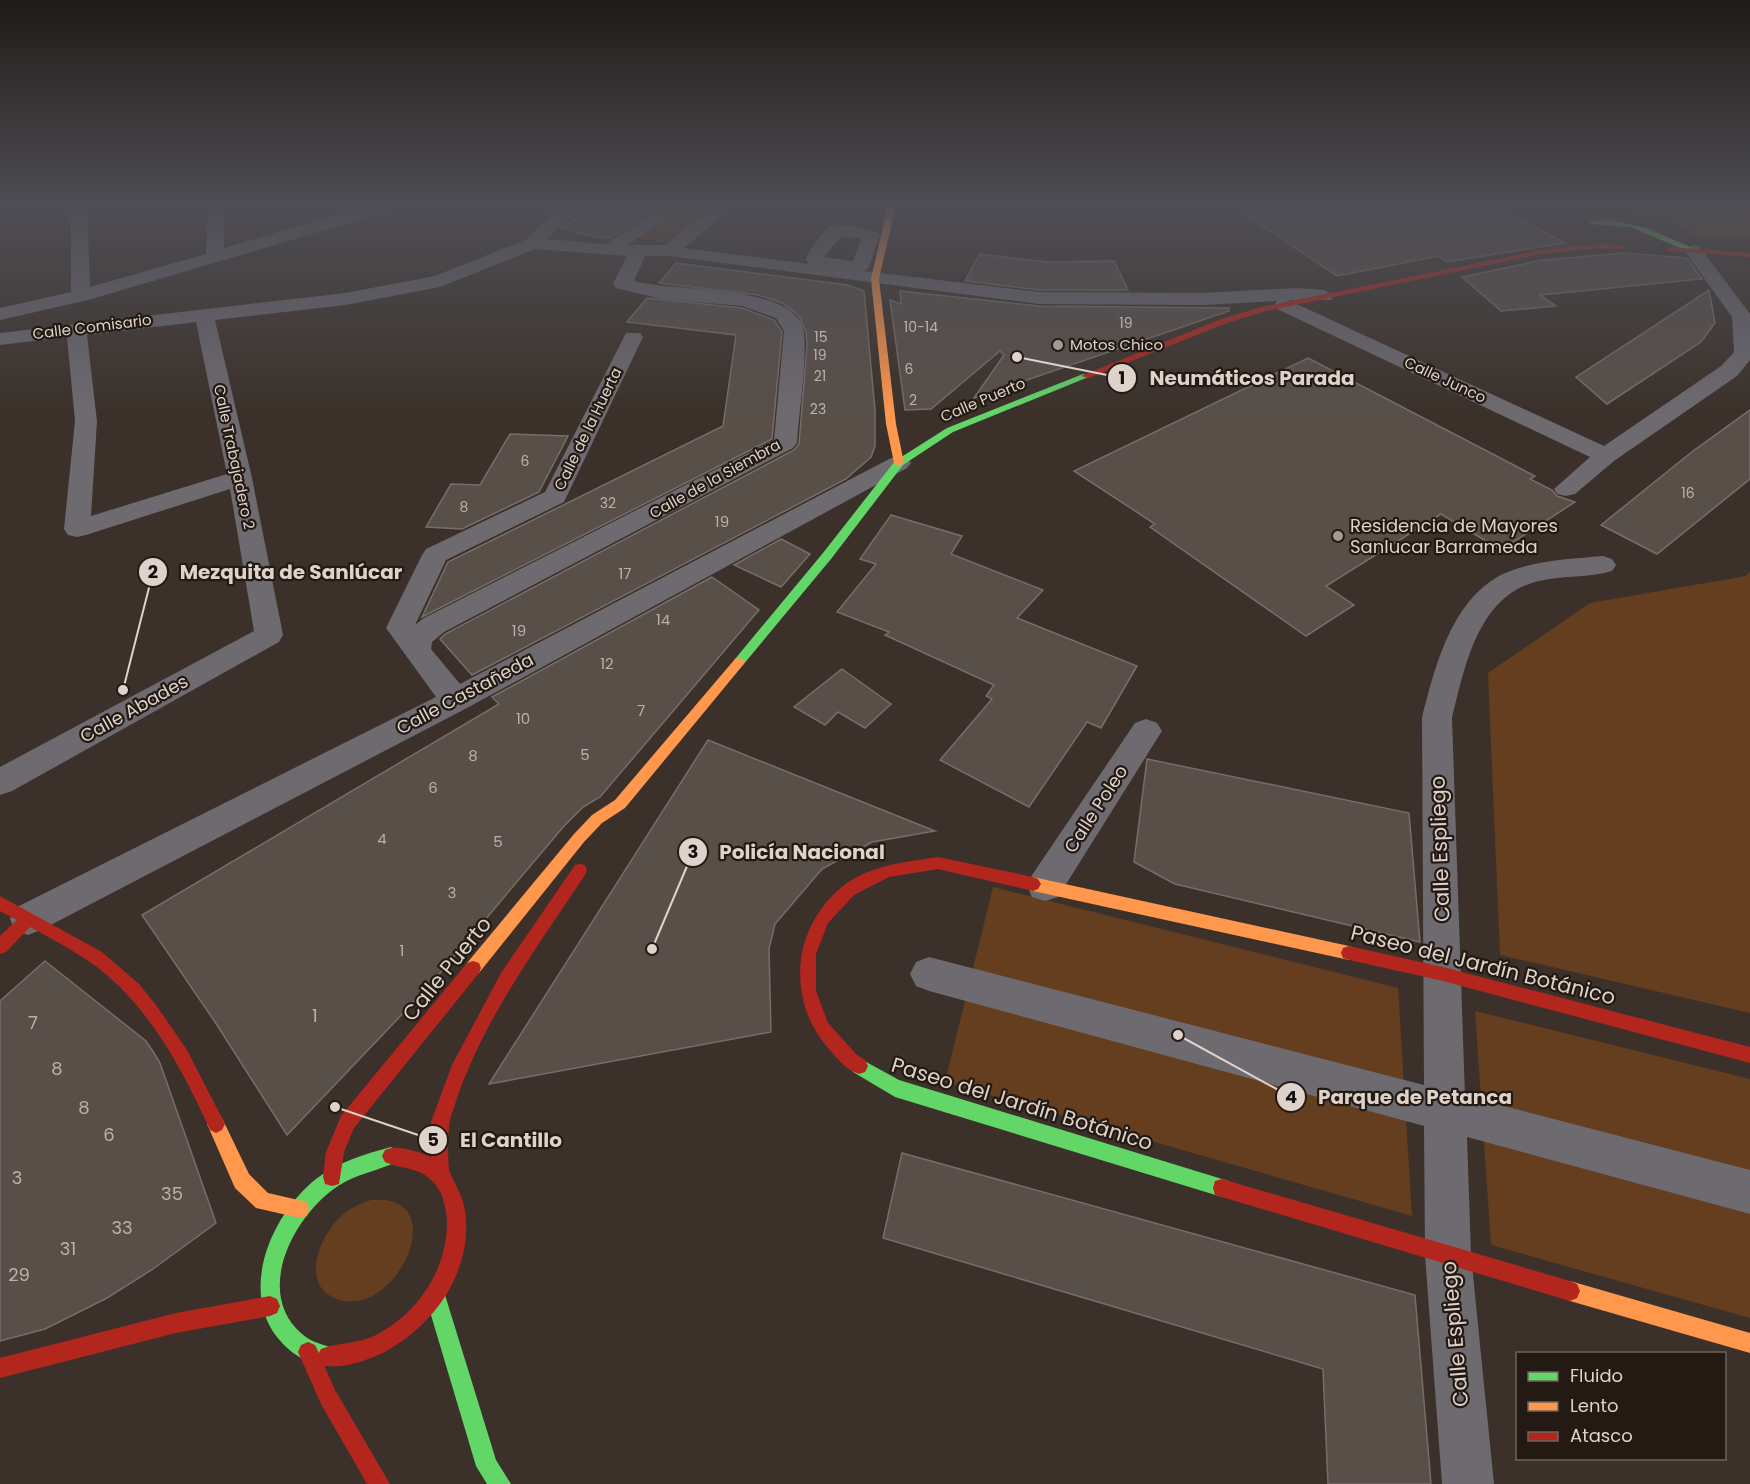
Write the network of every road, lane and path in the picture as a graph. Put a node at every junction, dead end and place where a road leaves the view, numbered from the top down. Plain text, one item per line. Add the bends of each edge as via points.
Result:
1 (81, 274) edge
2 (156, 274) edge
3 (457, 274) edge
4 (628, 274) edge
5 (844, 274) edge
6 (876, 274) edge
7 (1432, 274) edge
8 (1711, 274) edge
9 (875, 279) junction
10 (81, 296) junction
11 (1324, 296) junction
12 (1284, 305) junction
13 (204, 314) junction
14 (0, 315) edge
15 (76, 329) junction
16 (0, 337) edge
17 (633, 337) dead end
18 (891, 424) junction
19 (950, 430) junction
20 (1606, 456) junction
21 (899, 463) junction
22 (240, 478) junction
23 (1566, 489) dead end
24 (1603, 565) dead end
25 (269, 635) joint
26 (416, 651) junction
27 (456, 700) junction
28 (1146, 731) dead end
29 (0, 782) edge
30 (620, 804) junction
31 (609, 829) dead end
32 (591, 857) dead end
33 (1045, 886) junction
34 (0, 903) edge
35 (28, 919) junction
36 (0, 947) edge
37 (929, 974) dead end
38 (1443, 974) junction
39 (1750, 1055) edge
40 (1445, 1111) junction
41 (440, 1173) junction
42 (332, 1178) junction
43 (1750, 1192) edge
44 (300, 1209) junction
45 (1448, 1255) junction
46 (435, 1295) junction
47 (270, 1306) junction
48 (1750, 1344) edge
49 (308, 1352) junction
50 (0, 1368) edge
51 (380, 1484) edge
52 (500, 1484) edge
53 (1468, 1484) edge

1 - 10 street
2 - 10 street
3 - 13 street, Calle Comisario via 440,281 345,299
4 - 26 street, Calle de la Siembra via 623,284 646,292 745,302 780,310 794,331 785,443 434,626 419,638
5 - 9 street
6 - 9 main road
7 - 11 main road, Calle Puerto
8 - 20 street via 1742,317 1745,353 1729,371
9 - 11 street via 1039,297
9 - 18 main road
10 - 14 street
11 - 12 main road, Calle Puerto
12 - 19 main road, Calle Puerto via 1224,321
12 - 20 street, Calle Junco
13 - 15 street, Calle Comisario
13 - 22 street, Calle Trabajadero 2
14 - 16 street via 43,306 46,329
15 - 16 street, Calle Comisario
15 - 22 street via 86,421 77,529
17 - 26 street, Calle de la Huerta via 555,497 435,555 400,628
18 - 19 main road via 912,432
18 - 21 main road
19 - 21 main road, Calle Puerto
20 - 23 street
21 - 27 street, Calle Castañeda
21 - 30 main road, Calle Puerto via 827,556
22 - 25 street, Calle Trabajadero 2
24 - 38 street, Calle Espliego via 1546,571 1512,581 1490,597 1472,620 1451,664 1437,718
25 - 29 street, Calle Abades
26 - 27 street
27 - 35 street, Calle Castañeda
28 - 33 street, Calle Poleo
30 - 31 main road, Calle Puerto
30 - 42 main road, Calle Puerto via 597,819 579,838 347,1122 335,1152
32 - 41 main road via 507,978 458,1071 440,1122
33 - 38 main road, Paseo del Jardín Botánico
33 - 45 main road, Paseo del Jardín Botánico via 938,863 894,867 854,886 824,917 808,957 806,980 810,1002 832,1045 870,1078 895,1088
34 - 35 main road
35 - 36 main road
35 - 44 main road via 98,958 143,1000 195,1077 242,1181 263,1201
37 - 40 street
38 - 39 main road, Paseo del Jardín Botánico
38 - 40 street, Calle Espliego
40 - 43 street
40 - 45 street, Calle Espliego
41 - 42 main road via 418,1160 391,1156 362,1162
41 - 46 main road via 452,1191 458,1213 458,1240 450,1267
42 - 44 main road
44 - 47 main road via 280,1240 270,1274
45 - 48 main road, Paseo del Jardín Botánico
45 - 53 street, Calle Espliego
46 - 49 main road via 414,1320 389,1340 361,1353 333,1357
46 - 52 main road via 487,1466
47 - 49 main road via 277,1326
47 - 50 main road via 176,1323
49 - 51 main road via 328,1397

